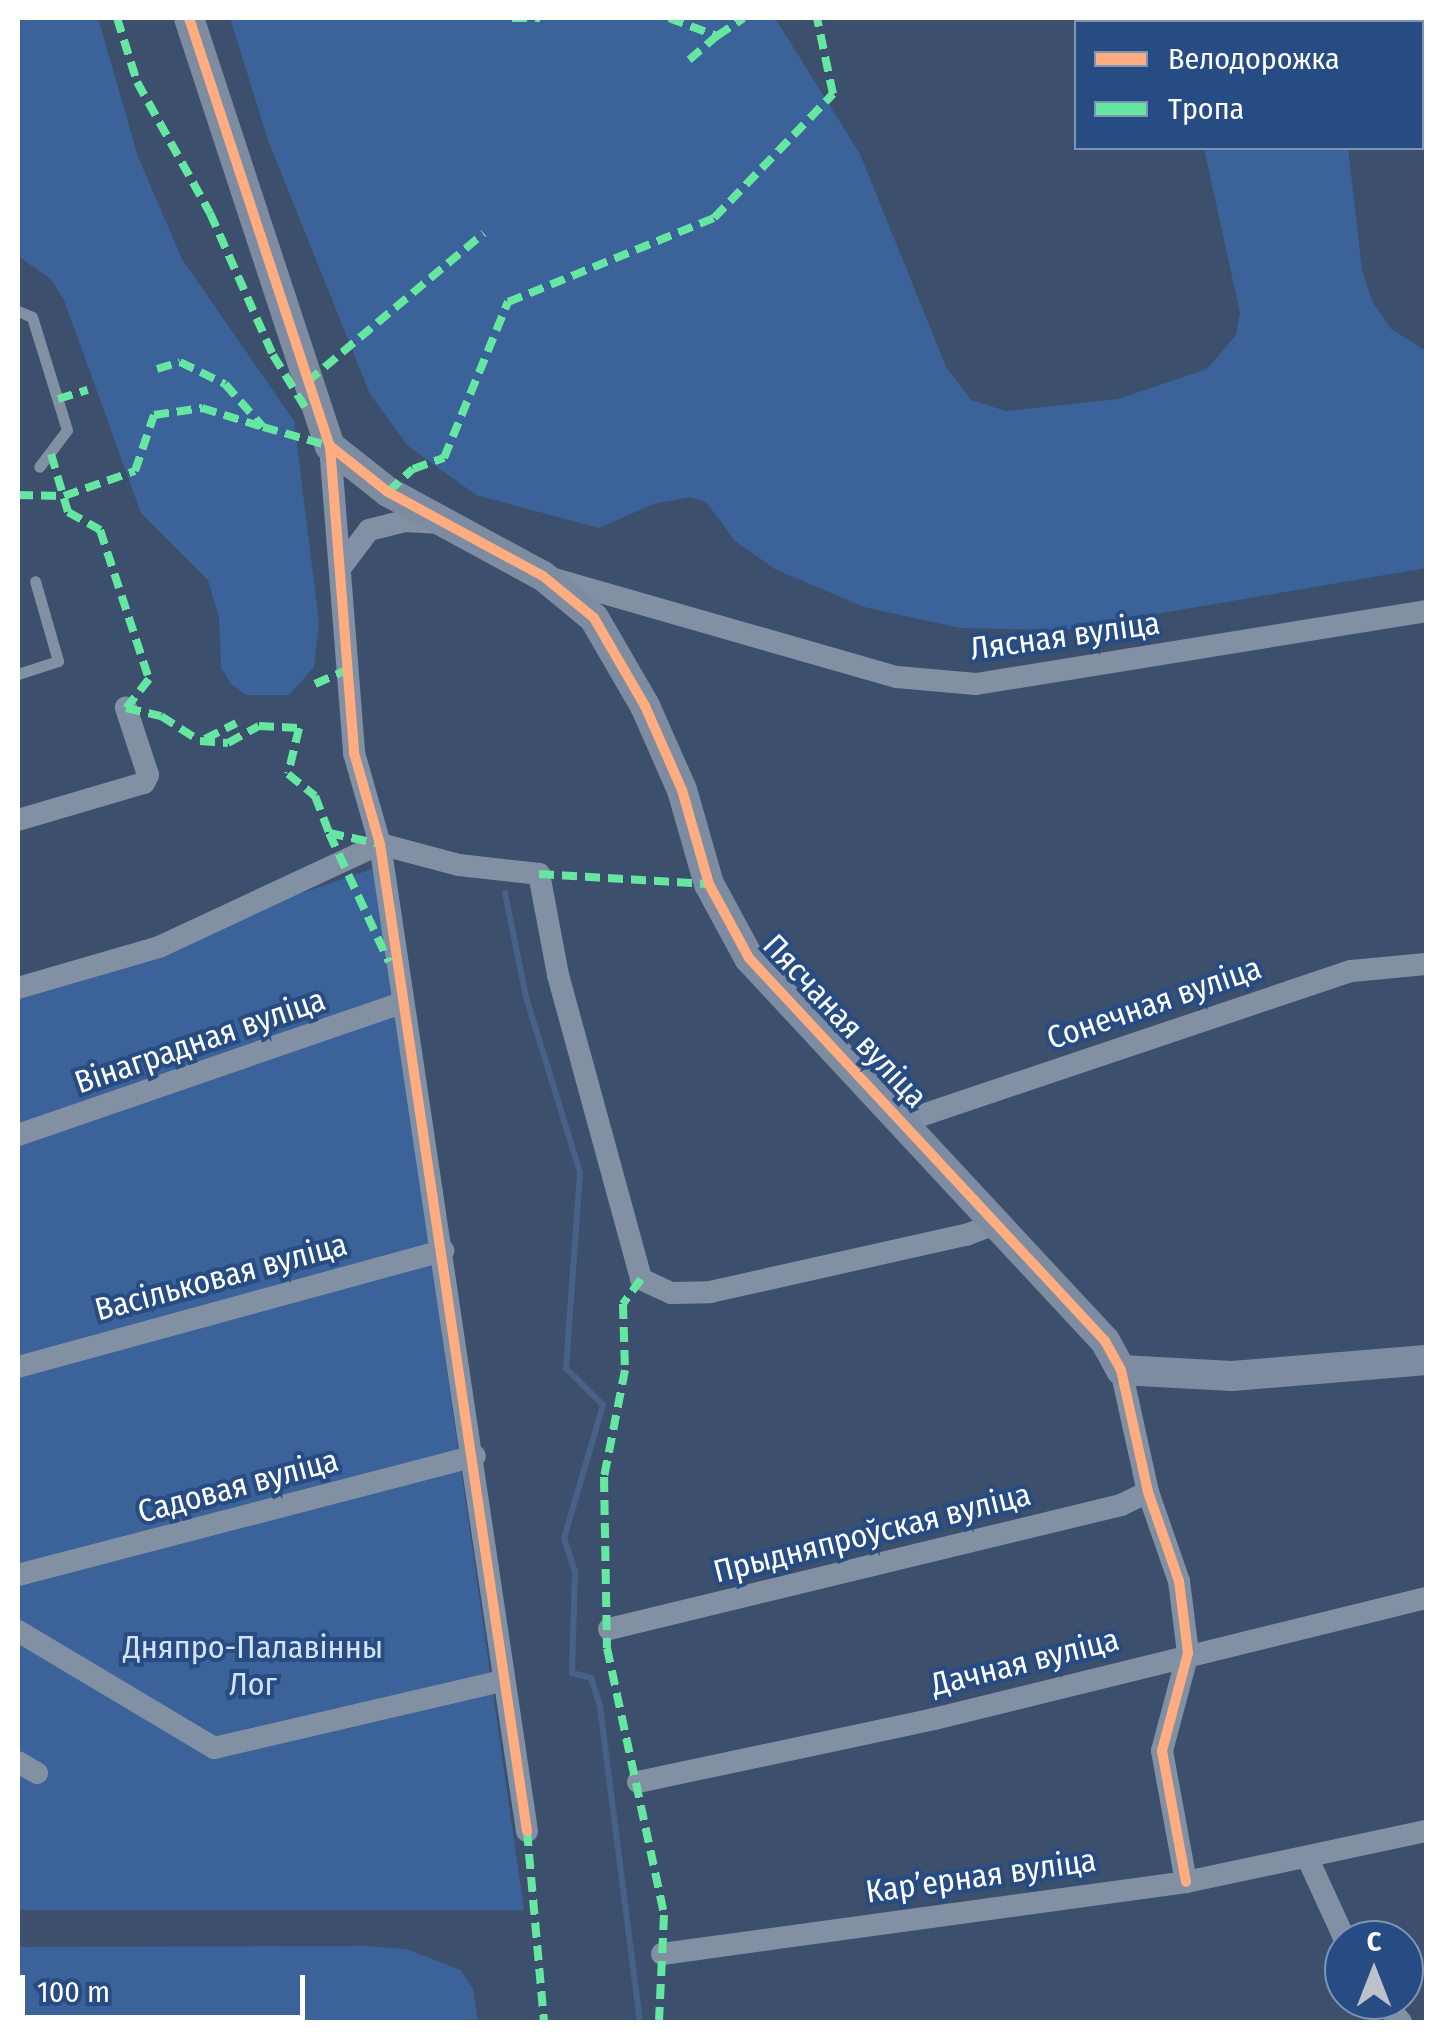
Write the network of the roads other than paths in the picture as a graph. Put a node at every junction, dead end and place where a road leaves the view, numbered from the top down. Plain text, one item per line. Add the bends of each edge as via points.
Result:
1 (189, 18) edge
2 (18, 311) edge
3 (330, 446) junction
4 (39, 467) dead end
5 (445, 524) junction
6 (341, 567) junction
7 (543, 576) junction
8 (35, 581) dead end
9 (1426, 611) edge
10 (18, 674) edge
11 (126, 708) dead end
12 (18, 820) edge
13 (380, 844) junction
14 (1426, 964) edge
15 (18, 988) edge
16 (402, 1002) junction
17 (905, 1121) junction
18 (18, 1135) edge
19 (996, 1223) junction
20 (443, 1251) junction
21 (1426, 1360) edge
22 (18, 1367) edge
23 (1121, 1370) junction
24 (474, 1456) junction
25 (1148, 1492) junction
26 (18, 1575) edge
27 (1426, 1598) edge
28 (609, 1629) dead end
29 (18, 1631) edge
30 (1188, 1653) junction
31 (502, 1681) junction
32 (638, 1782) dead end
33 (527, 1831) dead end
34 (1426, 1831) edge
35 (1308, 1859) junction
36 (1186, 1882) junction
37 (1336, 1920) edge
38 (662, 1954) dead end

1 - 3 street
2 - 4 lane via 32,317 67,430
3 - 5 street, Пясчаная вуліца via 388,492
3 - 6 street
5 - 6 street via 404,521 369,530
5 - 7 street, Пясчаная вуліца
6 - 13 street via 354,753
7 - 9 street, Лясная вуліца via 881,673 976,684
7 - 17 street, Пясчаная вуліца via 594,618 626,666 682,790 709,884 749,958
8 - 10 lane via 58,662
11 - 12 street via 148,775 144,783
13 - 15 street via 158,947
13 - 16 street
13 - 19 street via 459,865 539,874 558,975 641,1279 671,1292 710,1292 966,1236
14 - 17 street, Сонечная вуліца via 1352,972
16 - 18 street, Вінаградная вуліца
16 - 20 street
17 - 19 street, Пясчаная вуліца
19 - 23 street, Пясчаная вуліца via 1105,1341
20 - 22 street, Васільковая вуліца
20 - 24 street
21 - 23 street via 1232,1376 1165,1378
23 - 25 street
24 - 26 street, Садовая вуліца
24 - 31 street
25 - 28 street, Прыдняпроўская вуліца via 1102,1510
25 - 30 street via 1166,1528
27 - 30 street, Дачная вуліца
29 - 31 street via 219,1748
30 - 32 street, Дачная вуліца via 934,1719
30 - 36 street via 1162,1751
31 - 33 street
34 - 35 street, Карʼерная вуліца
35 - 36 street, Карʼерная вуліца
35 - 37 street
36 - 38 street, Карʼерная вуліца

